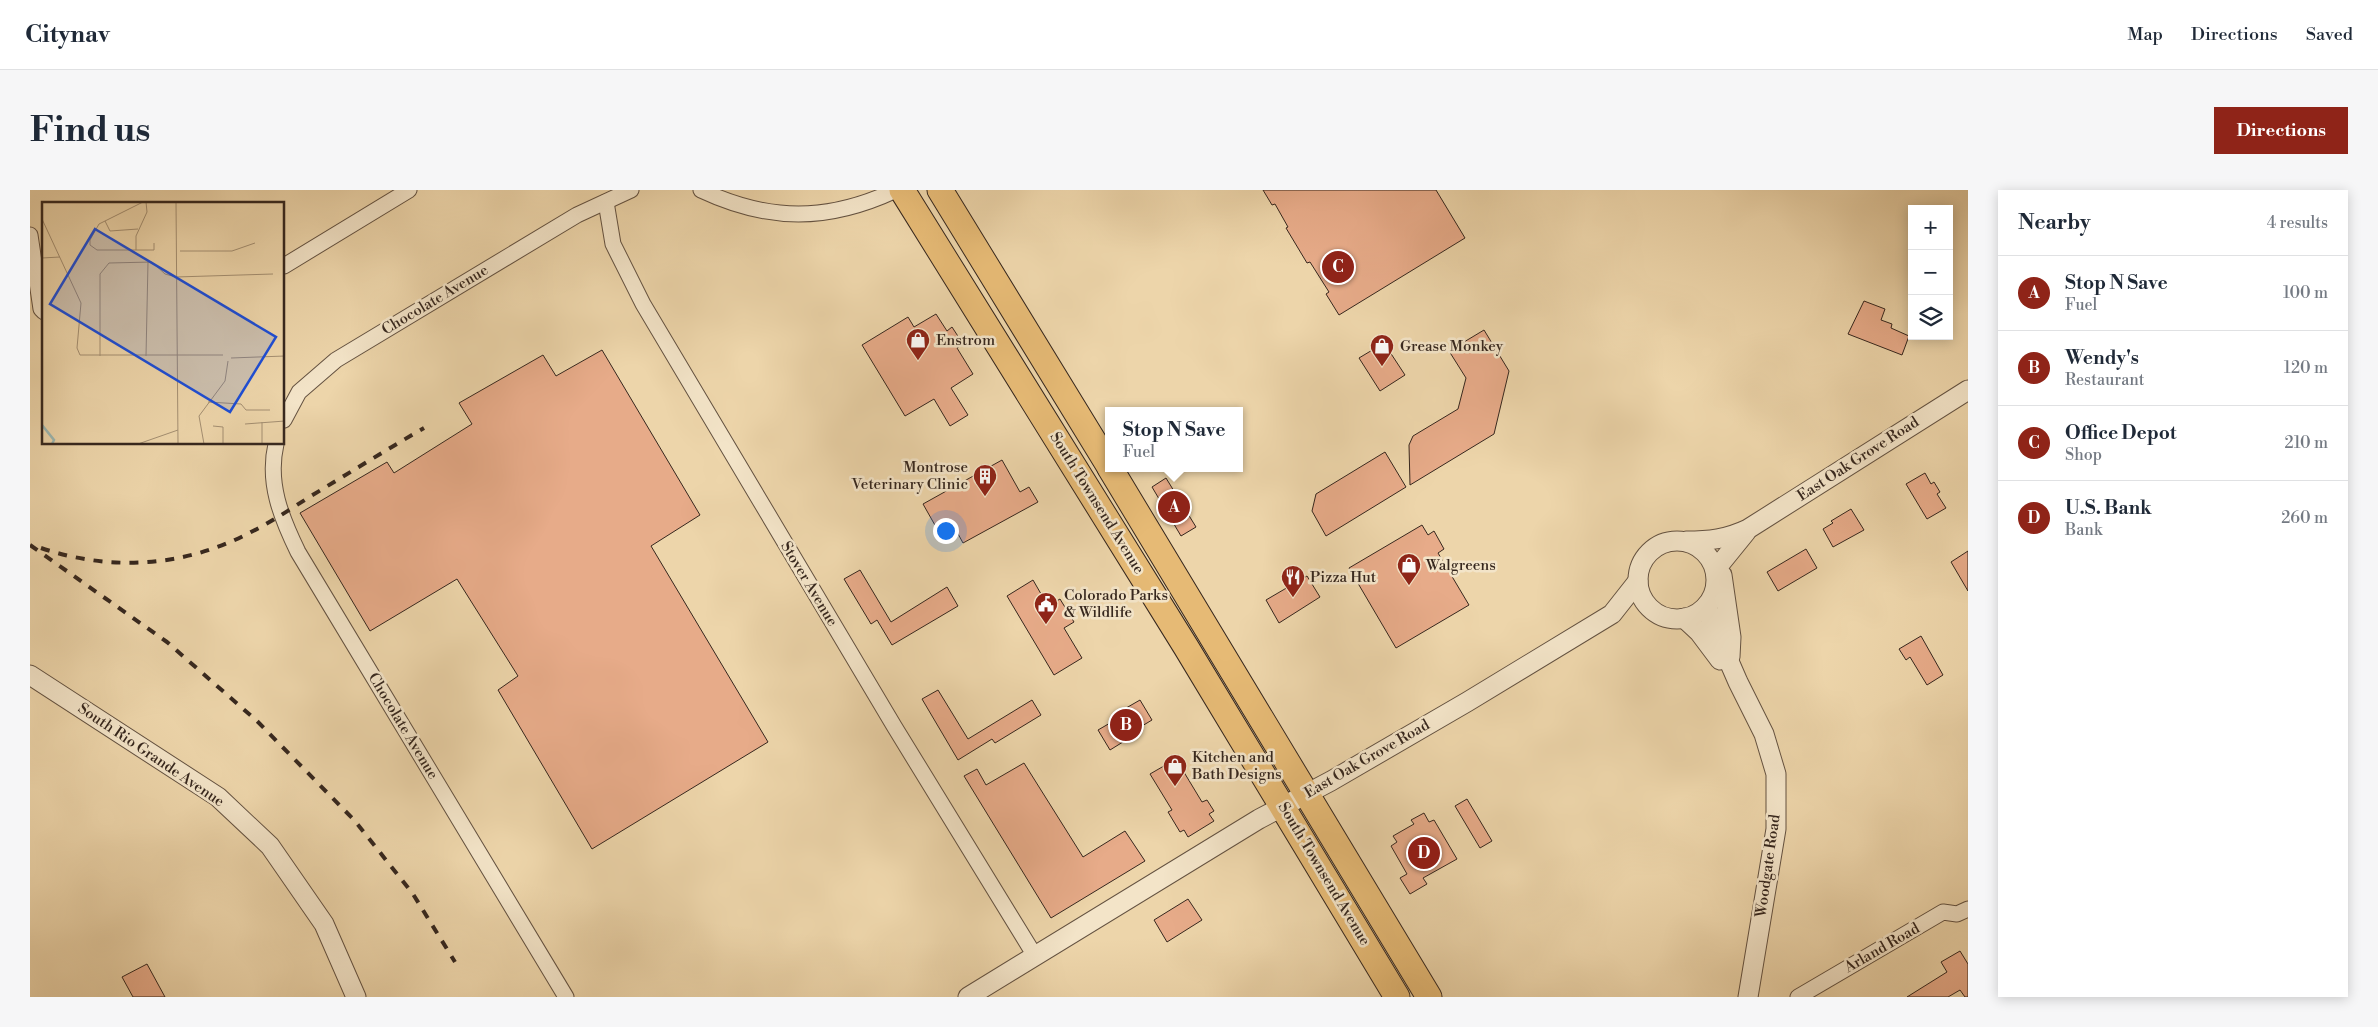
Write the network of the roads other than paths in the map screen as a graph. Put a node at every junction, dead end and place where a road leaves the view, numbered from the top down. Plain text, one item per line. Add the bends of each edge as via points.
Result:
1 (409, 190) edge
2 (631, 190) edge
3 (701, 190) edge
4 (896, 190) edge
5 (902, 190) edge
6 (940, 190) edge
7 (606, 202) junction
8 (30, 235) edge
9 (285, 265) edge
10 (42, 310) edge
11 (1968, 390) edge
12 (285, 418) edge
13 (276, 445) edge
14 (1105, 459) edge
15 (1113, 472) edge
16 (1748, 529) junction
17 (1686, 541) junction
18 (1720, 564) junction
19 (1638, 581) junction
20 (1707, 605) junction
21 (1654, 611) junction
22 (1612, 614) junction
23 (1684, 618) junction
24 (1730, 661) junction
25 (30, 674) edge
26 (1738, 682) junction
27 (1306, 794) junction
28 (1283, 806) junction
29 (1968, 909) edge
30 (1035, 956) junction
31 (356, 997) edge
32 (566, 997) edge
33 (968, 997) edge
34 (1397, 997) edge
35 (1429, 997) edge
36 (1748, 997) edge
37 (1798, 997) edge

1 - 9 street
2 - 7 street, Chocolate Avenue
3 - 4 street via 755,211 801,216 860,206
5 - 28 highway, South Townsend Avenue
6 - 14 highway, South Townsend Avenue
7 - 12 street, Chocolate Avenue via 577,215 336,360 299,392
7 - 30 street, Stover Avenue via 613,244 643,304
8 - 10 street
11 - 16 street, East Oak Grove Road
13 - 32 street, Chocolate Avenue via 273,478 280,515 298,552
15 - 27 highway, South Townsend Avenue
16 - 17 street, East Oak Grove Road via 1732,537 1712,541
16 - 18 street, East Oak Grove Road
17 - 18 street
17 - 19 street via 1664,544 1647,555
18 - 20 street
18 - 24 street, Woodgate Road
19 - 21 street via 1644,599
19 - 22 street, East Oak Grove Road
20 - 23 street
20 - 24 street, Woodgate Road
21 - 22 street, East Oak Grove Road via 1643,609
21 - 23 street
22 - 27 street, East Oak Grove Road via 1459,707
23 - 26 street, Woodgate Road
24 - 26 street, Woodgate Road
25 - 31 street, South Rio Grande Avenue via 218,797 270,846 324,924
26 - 36 street, Woodgate Road via 1764,734 1776,774 1776,829
27 - 28 street, East Oak Grove Road
27 - 35 highway, South Townsend Avenue
28 - 30 street, East Oak Grove Road
28 - 34 highway, South Townsend Avenue
29 - 37 street, Arland Road via 1957,914 1943,912
30 - 33 street, East Oak Grove Road

